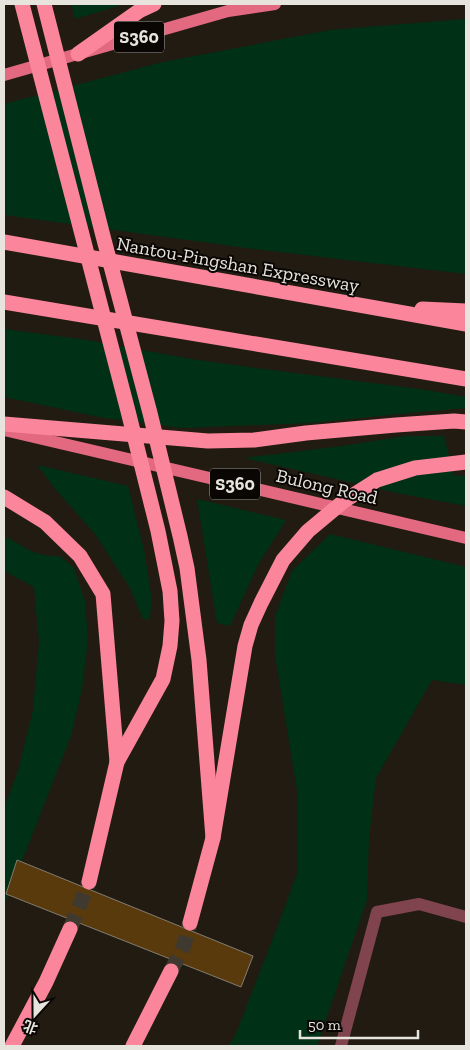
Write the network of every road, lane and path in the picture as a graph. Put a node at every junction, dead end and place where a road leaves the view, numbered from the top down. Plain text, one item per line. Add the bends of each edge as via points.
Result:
1 (22, 4) edge
2 (44, 4) edge
3 (154, 4) edge
4 (275, 4) edge
5 (78, 54) junction
6 (4, 75) edge
7 (4, 242) edge
8 (333, 301) junction
9 (4, 302) edge
10 (466, 311) edge
11 (466, 324) edge
12 (466, 379) edge
13 (466, 422) edge
14 (4, 424) edge
15 (4, 430) edge
16 (466, 462) edge
17 (4, 497) edge
18 (466, 538) edge
19 (116, 762) junction
20 (213, 838) junction
21 (89, 882) tunnel mouth
22 (466, 917) edge
23 (190, 923) tunnel mouth
24 (70, 929) tunnel mouth
25 (172, 971) tunnel mouth
26 (12, 1046) edge
27 (133, 1046) edge
28 (341, 1046) edge

1 - 19 highway via 126,402 170,591 172,621 163,679
2 - 20 highway via 187,568 199,660
3 - 5 highway via 138,11
4 - 5 main road, S360 via 228,11
5 - 6 main road, S360
7 - 8 highway, Nantou-Pingshan Expressway
8 - 10 highway
8 - 11 highway, Nantou-Pingshan Expressway
9 - 12 highway
13 - 14 highway via 396,424 218,441
15 - 18 main road, Bulong Road / S360
16 - 20 highway via 415,468 377,480 344,501 308,531 283,560 261,603 245,646
17 - 19 highway via 45,522 80,556 103,594
19 - 21 highway
20 - 23 highway
22 - 28 street via 419,904 377,912
24 - 26 highway
25 - 27 highway

